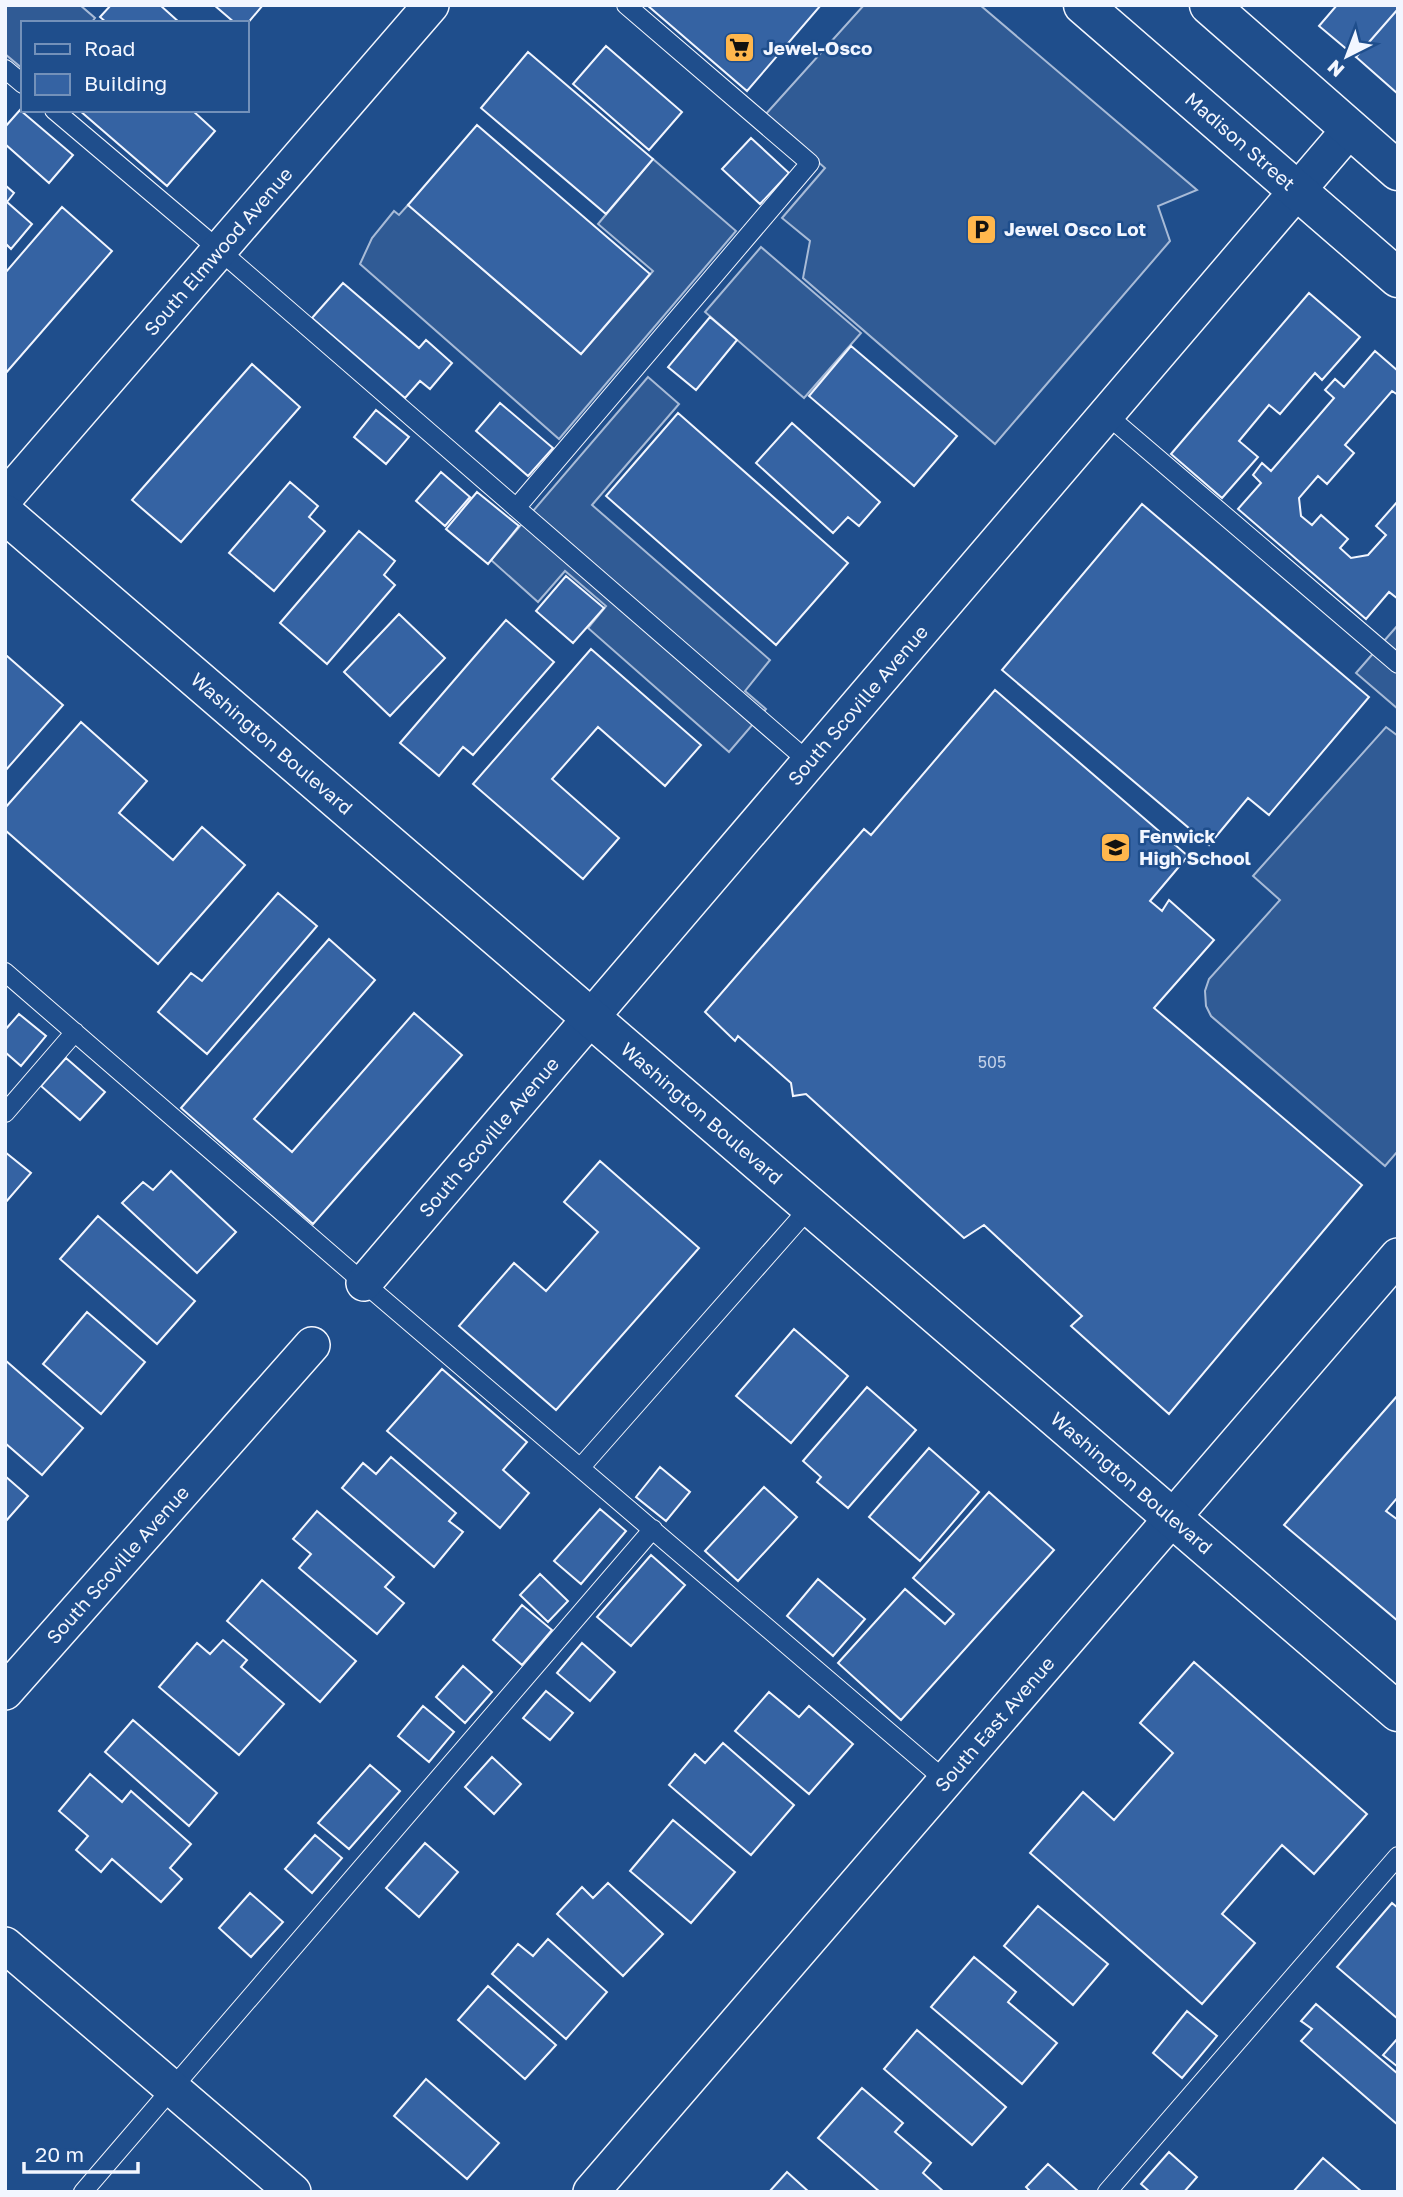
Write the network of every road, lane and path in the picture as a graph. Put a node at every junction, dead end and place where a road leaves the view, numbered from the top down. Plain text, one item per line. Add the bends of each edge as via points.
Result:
1 (430, 5) edge
2 (626, 5) edge
3 (1083, 5) edge
4 (1209, 5) edge
5 (5, 69) edge
6 (21, 82) edge
7 (56, 112) edge
8 (1350, 129) junction
9 (1398, 171) edge
10 (1297, 191) junction
11 (218, 249) junction
12 (1398, 278) edge
13 (1107, 415) junction
14 (5, 498) edge
15 (516, 508) junction
16 (5, 514) edge
17 (1398, 664) edge
18 (809, 762) junction
19 (5, 972) edge
20 (591, 1018) junction
21 (75, 1032) junction
22 (5, 1113) edge
23 (810, 1207) junction
24 (1395, 1264) edge
25 (364, 1283) junction
26 (312, 1345) dead end
27 (581, 1467) junction
28 (1171, 1518) junction
29 (653, 1529) junction
30 (5, 1692) edge
31 (1398, 1712) edge
32 (946, 1780) junction
33 (1398, 1856) edge
34 (5, 1945) edge
35 (172, 2088) junction
36 (83, 2192) edge
37 (293, 2192) edge
38 (591, 2192) edge
39 (1107, 2192) edge

1 - 11 street, South Elmwood Avenue
2 - 15 lane via 810,163
3 - 10 street, Madison Street
4 - 8 street
5 - 6 lane
7 - 11 lane
8 - 9 street
8 - 10 street, South Scoville Avenue
10 - 12 street, Madison Street
10 - 13 street, South Scoville Avenue
11 - 14 street, South Elmwood Avenue
11 - 15 lane
13 - 17 lane
13 - 18 street, South Scoville Avenue
15 - 18 lane
16 - 20 street, Washington Boulevard
18 - 20 street, South Scoville Avenue
19 - 21 lane
20 - 23 street, Washington Boulevard
20 - 25 street, South Scoville Avenue
21 - 22 lane
21 - 25 lane
23 - 27 lane
23 - 28 street, Washington Boulevard
24 - 28 street, South East Avenue
25 - 27 lane
26 - 30 street, South Scoville Avenue
27 - 29 lane
28 - 31 street, Washington Boulevard
28 - 32 street, South East Avenue
29 - 32 lane
29 - 35 lane
32 - 38 street, South East Avenue
33 - 39 lane
34 - 35 street
35 - 36 lane
35 - 37 street

